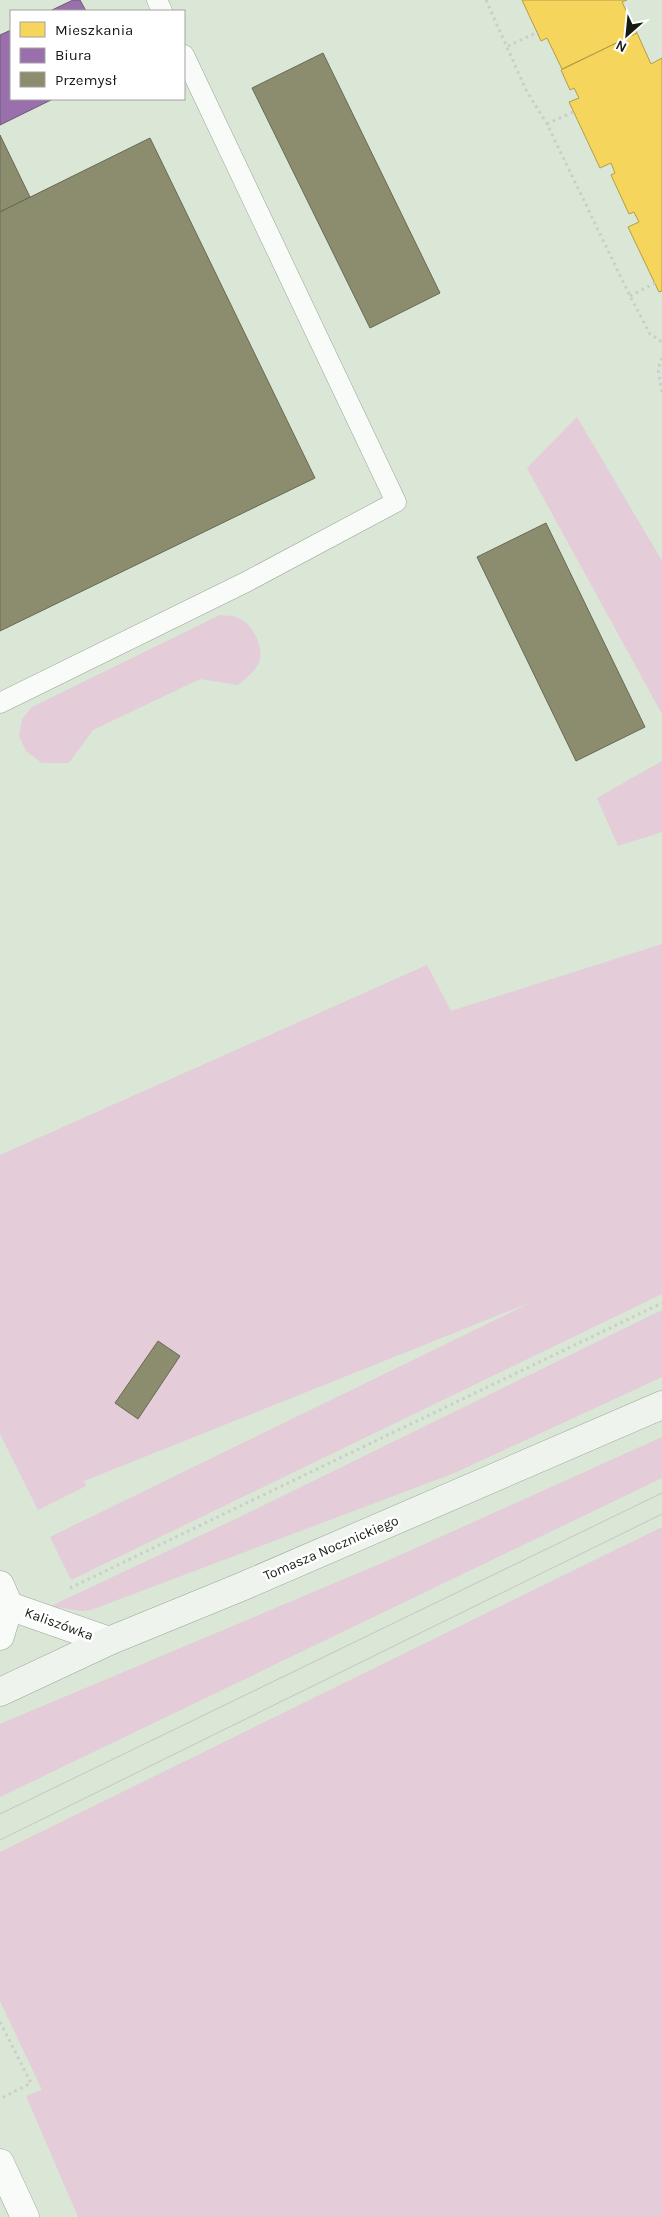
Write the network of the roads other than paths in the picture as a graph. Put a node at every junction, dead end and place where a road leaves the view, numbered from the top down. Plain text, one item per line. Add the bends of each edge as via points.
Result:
1 (185, 57) edge
2 (0, 703) edge
3 (662, 1405) edge
4 (4, 1596) edge
5 (0, 1636) edge
6 (109, 1641) junction
7 (0, 1692) edge
8 (0, 2163) edge
9 (25, 2217) edge

1 - 2 lane via 396,502 246,582
3 - 6 street, Tomasza Nocznickiego
4 - 5 street, Kaliszówka
4 - 6 street, Kaliszówka
6 - 7 street, Tomasza Nocznickiego
8 - 9 street

